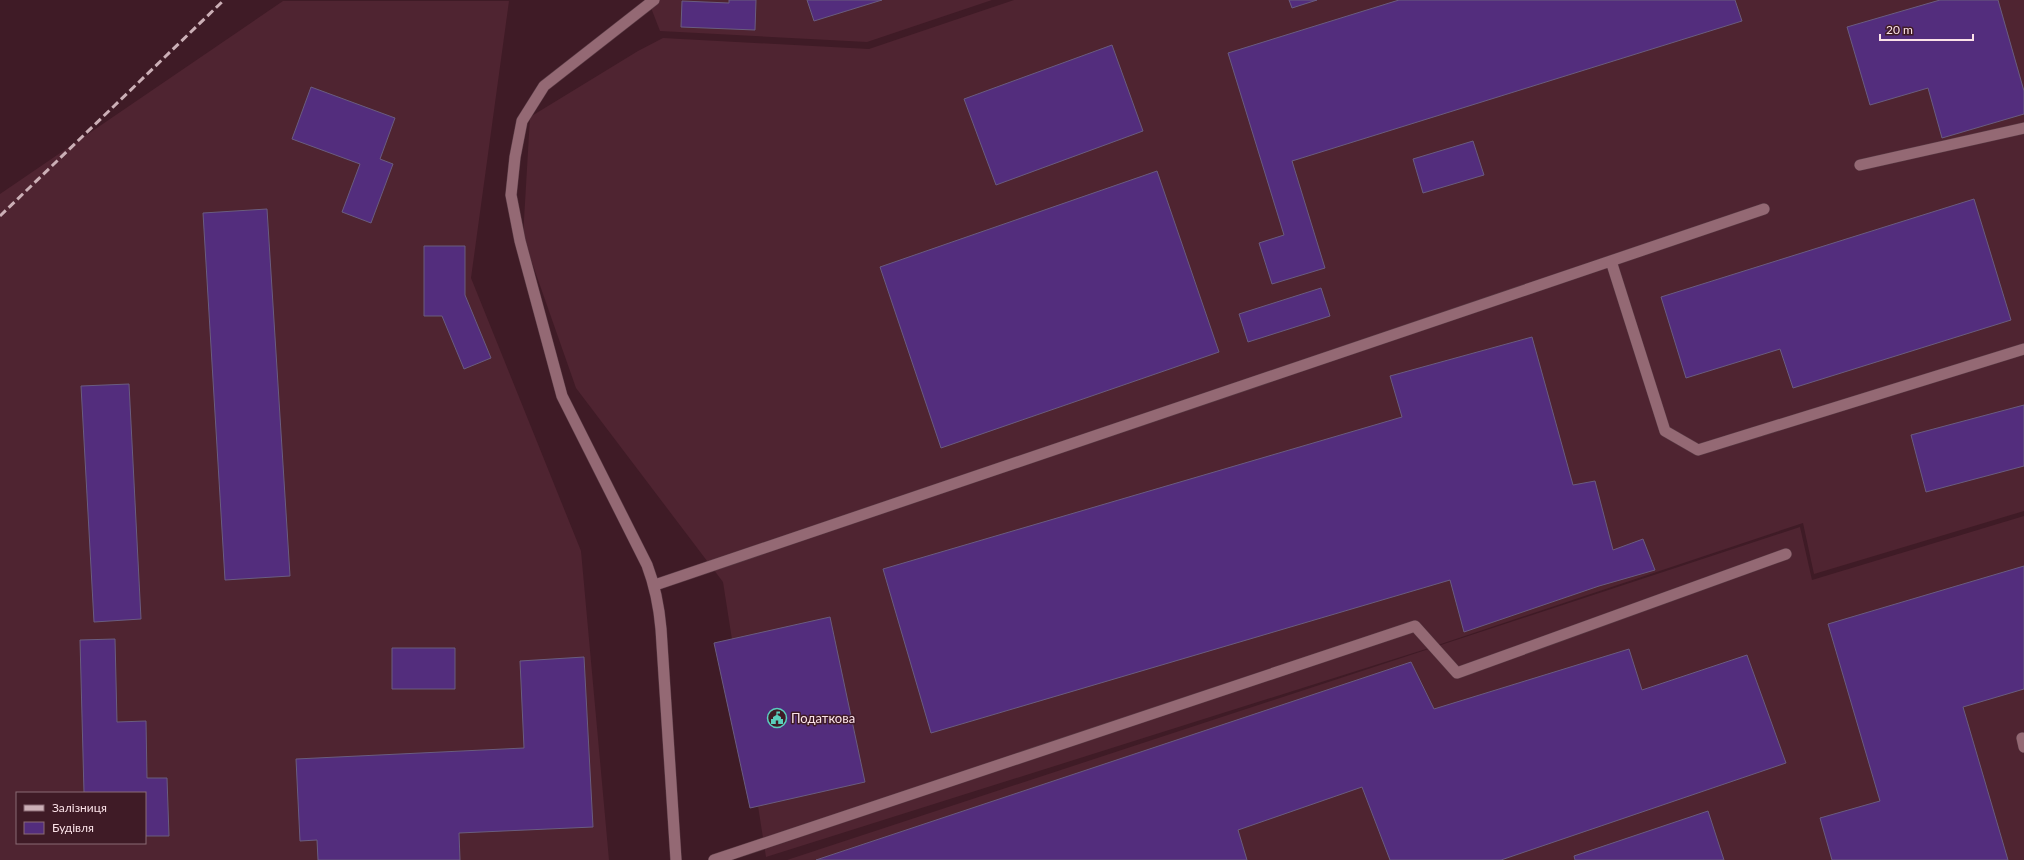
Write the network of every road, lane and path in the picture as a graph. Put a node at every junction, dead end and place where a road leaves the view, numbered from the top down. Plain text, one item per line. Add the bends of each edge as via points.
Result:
1 (654, 0) edge
2 (2024, 128) edge
3 (1860, 165) dead end
4 (1764, 209) dead end
5 (1611, 261) junction
6 (2024, 349) edge
7 (1786, 554) dead end
8 (655, 585) junction
9 (676, 860) edge
10 (714, 860) edge

1 - 8 lane via 544,86 522,121 511,195 520,241 562,396
2 - 3 lane
4 - 5 lane
5 - 6 lane via 1665,431 1698,450
5 - 8 lane
7 - 10 lane via 1457,673 1415,626
8 - 9 lane via 662,630

